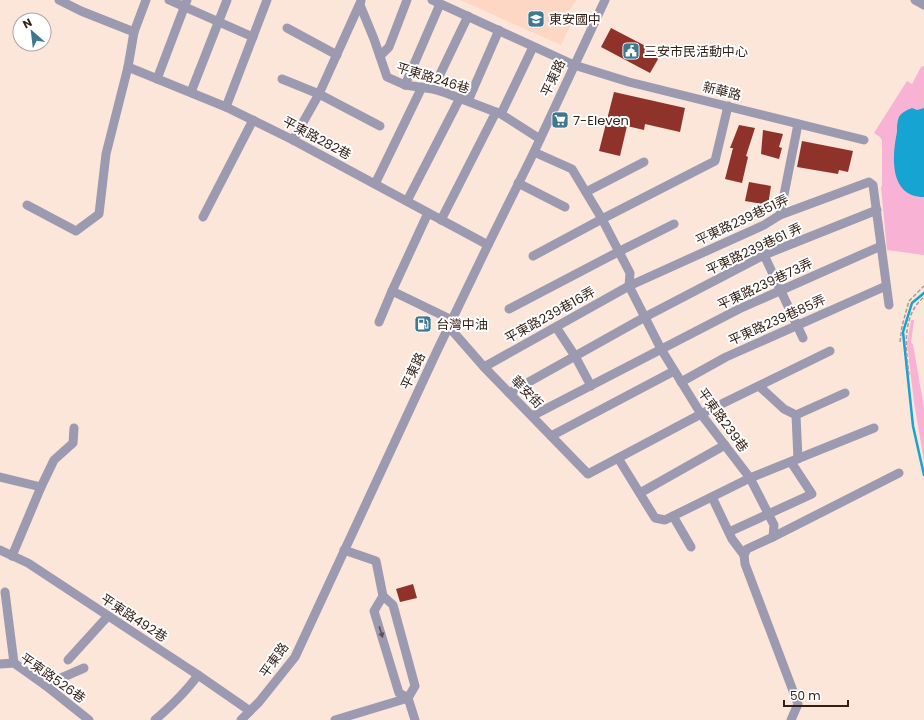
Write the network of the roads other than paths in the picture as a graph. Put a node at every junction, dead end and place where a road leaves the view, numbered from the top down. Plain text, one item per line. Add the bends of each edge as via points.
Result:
1 (60, 0) edge
2 (146, 0) edge
3 (169, 0) edge
4 (226, 0) edge
5 (267, 0) edge
6 (407, 0) edge
7 (605, 0) edge
8 (915, 0) edge
9 (361, 2) edge
10 (436, 2) edge
11 (186, 3) edge
12 (924, 5) edge
13 (468, 16) junction
14 (218, 21) junction
15 (286, 28) dead end
16 (499, 30) junction
17 (134, 32) junction
18 (253, 37) junction
19 (534, 47) junction
20 (337, 55) junction
21 (380, 56) junction
22 (574, 65) junction
23 (128, 67) junction
24 (157, 79) junction
25 (282, 79) dead end
26 (405, 85) junction
27 (422, 87) junction
28 (433, 89) junction
29 (191, 92) junction
30 (319, 94) junction
31 (464, 100) junction
32 (728, 106) junction
33 (226, 107) junction
34 (498, 113) junction
35 (253, 120) junction
36 (798, 124) junction
37 (380, 126) dead end
38 (540, 139) junction
39 (293, 140) junction
40 (864, 140) dead end
41 (534, 152) junction
42 (644, 162) dead end
43 (518, 183) junction
44 (375, 184) junction
45 (586, 192) junction
46 (407, 202) junction
47 (27, 205) dead end
48 (564, 207) dead end
49 (876, 210) junction
50 (428, 213) junction
51 (780, 215) junction
52 (203, 217) dead end
53 (602, 218) junction
54 (441, 220) junction
55 (674, 224) dead end
56 (488, 245) junction
57 (881, 246) junction
58 (618, 252) junction
59 (764, 255) junction
60 (533, 256) dead end
61 (629, 286) junction
62 (886, 286) junction
63 (780, 290) junction
64 (392, 291) junction
65 (889, 305) dead end
66 (509, 309) dead end
67 (645, 317) junction
68 (379, 322) dead end
69 (450, 324) junction
70 (797, 325) junction
71 (556, 327) junction
72 (803, 338) dead end
73 (661, 349) junction
74 (830, 351) dead end
75 (575, 356) junction
76 (484, 367) junction
77 (674, 371) junction
78 (681, 382) junction
79 (591, 386) junction
80 (759, 386) junction
81 (509, 393) junction
82 (845, 394) dead end
83 (701, 414) junction
84 (796, 415) junction
85 (532, 416) junction
86 (74, 428) dead end
87 (874, 428) dead end
88 (551, 436) junction
89 (725, 445) junction
90 (618, 458) junction
91 (795, 460) junction
92 (899, 473) dead end
93 (0, 477) edge
94 (750, 478) junction
95 (41, 487) junction
96 (640, 493) junction
97 (712, 497) junction
98 (768, 514) junction
99 (673, 516) junction
100 (729, 532) junction
101 (772, 537) junction
102 (691, 547) dead end
103 (0, 550) edge
104 (344, 550) junction
105 (744, 555) junction
106 (12, 556) junction
107 (5, 592) dead end
108 (383, 596) junction
109 (108, 616) junction
110 (68, 660) dead end
111 (14, 663) junction
112 (0, 664) edge
113 (84, 668) dead end
114 (198, 675) junction
115 (45, 685) junction
116 (408, 698) junction
117 (250, 711) junction
118 (89, 720) edge
119 (155, 720) edge
120 (241, 720) edge
121 (335, 720) edge
122 (415, 720) edge
123 (791, 720) edge

1 - 17 street
2 - 17 street
3 - 11 street
4 - 14 street
5 - 18 street
6 - 21 street via 389,47
7 - 22 street, 平東路
8 - 12 street
9 - 20 street
9 - 21 street, 平東路246巷
10 - 13 street, 新華路
10 - 26 street
11 - 14 street
11 - 24 street
13 - 16 street, 新華路
13 - 28 street
14 - 18 street
14 - 29 street
15 - 20 street
16 - 19 street, 新華路
16 - 31 street
17 - 23 street
18 - 33 street
19 - 22 street, 新華路
19 - 34 street
20 - 30 street
21 - 26 street, 平東路246巷 via 387,77
22 - 32 street, 新華路 via 629,82
22 - 38 street, 平東路
23 - 24 street, 平東路282巷
23 - 47 street via 106,154 99,214 76,231
24 - 29 street, 平東路282巷
25 - 30 street
26 - 27 street, 平東路246巷
27 - 28 street, 平東路246巷
27 - 44 street
28 - 31 street, 平東路246巷
29 - 33 street, 平東路282巷
30 - 37 street
30 - 39 street
31 - 34 street, 平東路246巷
31 - 46 street
32 - 36 street, 新華路
32 - 53 street via 715,161
33 - 35 street, 平東路282巷
34 - 38 street, 平東路246巷
34 - 54 street
35 - 39 street, 平東路282巷
35 - 52 street
36 - 40 street, 新華路
36 - 51 street
38 - 41 street, 平東路
39 - 44 street, 平東路282巷
41 - 43 street, 平東路
41 - 45 street, 平東路239巷 via 572,169
42 - 45 street
43 - 48 street
43 - 56 street, 平東路
44 - 46 street, 平東路282巷
45 - 53 street, 平東路239巷
46 - 50 street, 平東路282巷
49 - 51 street, 平東路239巷51弄 via 873,185 869,182
49 - 57 street
49 - 59 street, 平東路239巷61 弄
50 - 54 street, 平東路282巷
50 - 64 street
51 - 61 street, 平東路239巷51弄 via 764,225
53 - 58 street, 平東路239巷
53 - 60 street
54 - 56 street, 平東路282巷
55 - 58 street
56 - 69 street, 平東路
57 - 62 street
57 - 63 street, 平東路239巷73弄
58 - 61 street, 平東路239巷 via 630,273
58 - 66 street
59 - 63 street
59 - 67 street, 平東路239巷61 弄
61 - 67 street, 平東路239巷
61 - 71 street, 平東路239巷16弄
62 - 65 street
62 - 70 street, 平東路239巷85弄
63 - 70 street
63 - 73 street, 平東路239巷73弄
64 - 68 street
64 - 69 street
67 - 73 street, 平東路239巷
67 - 75 street, 平東路239巷61 弄
69 - 76 street, 華安街
69 - 104 street, 平東路
70 - 72 street
70 - 78 street, 平東路239巷85弄 via 726,356
71 - 75 street
71 - 76 street, 平東路239巷16弄
73 - 77 street, 平東路239巷
73 - 79 street, 平東路239巷73弄
74 - 80 street
75 - 79 street
75 - 81 street, 平東路239巷61 弄
76 - 81 street, 華安街
77 - 78 street, 平東路239巷
77 - 88 street
78 - 83 street, 平東路239巷
79 - 85 street, 平東路239巷73弄
80 - 83 street
80 - 84 street via 784,409
81 - 85 street, 華安街
82 - 84 street
83 - 89 street, 平東路239巷
83 - 90 street
84 - 91 street
85 - 88 street, 華安街
86 - 95 street via 72,443 54,460
87 - 91 street
88 - 90 street, 華安街 via 588,474
89 - 94 street, 平東路239巷
89 - 96 street
90 - 96 street
91 - 94 street
91 - 98 street via 812,494
92 - 101 street
93 - 95 street
94 - 97 street
94 - 98 street, 平東路239巷
95 - 106 street
96 - 99 street via 655,518 664,520
97 - 99 street
97 - 100 street
98 - 100 street
98 - 101 street, 平東路239巷 via 774,525
99 - 102 street
100 - 105 street
101 - 105 street via 747,549
103 - 106 street, 平東路492巷
104 - 108 street via 376,561
104 - 117 street, 平東路 via 295,657
105 - 123 street via 745,564 798,704
106 - 109 street, 平東路492巷 via 28,563
107 - 111 street
108 - 116 street via 393,606 415,686
108 -> 116 street via 374,611 399,693
109 - 110 street
109 - 114 street, 平東路492巷
111 - 112 street, 平東路526巷
111 - 115 street, 平東路526巷
113 - 115 street
114 - 117 street, 平東路492巷
114 - 119 street
115 - 118 street, 平東路526巷
116 - 121 street
116 - 122 street
117 - 120 street, 平東路

